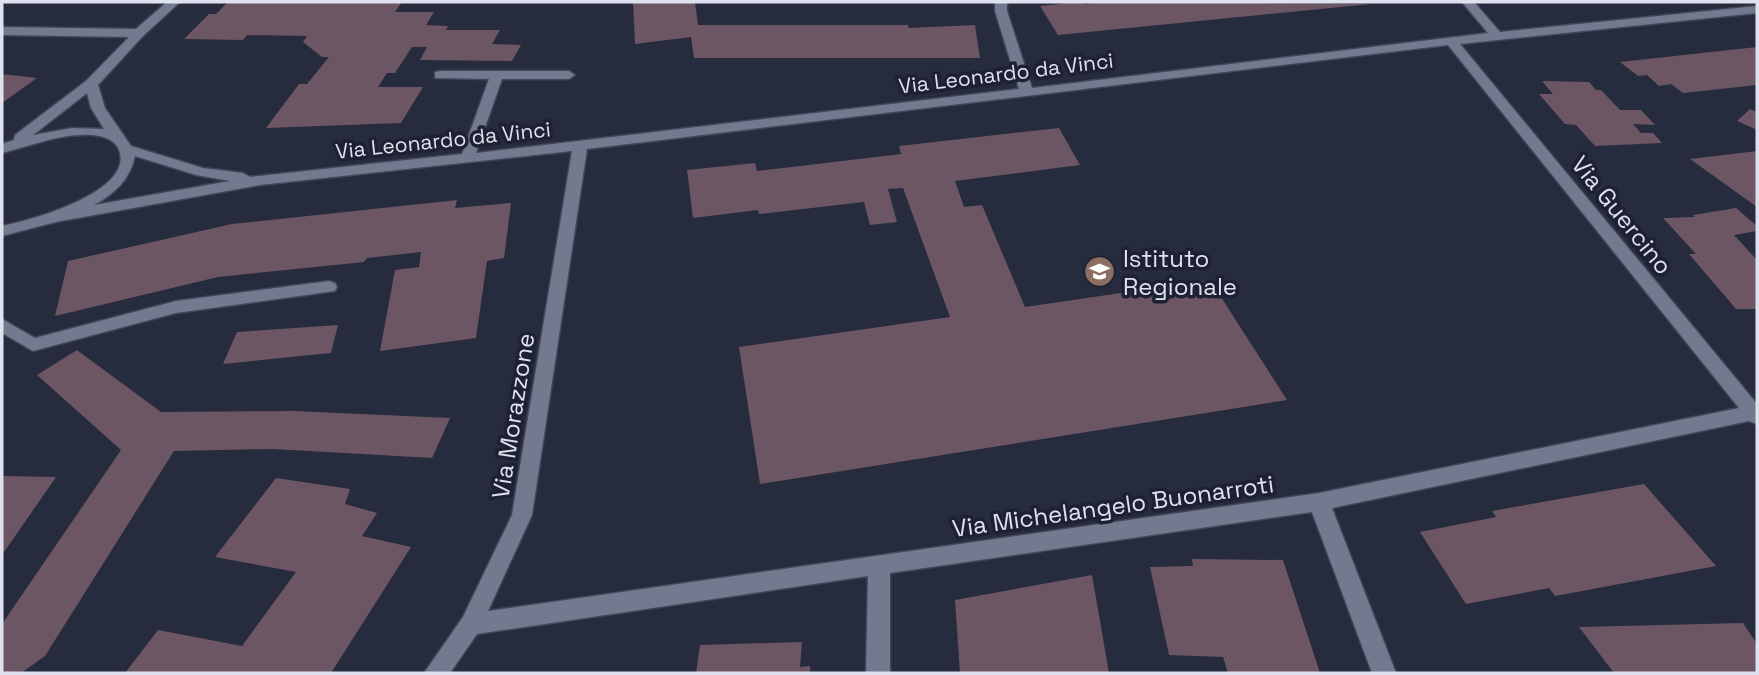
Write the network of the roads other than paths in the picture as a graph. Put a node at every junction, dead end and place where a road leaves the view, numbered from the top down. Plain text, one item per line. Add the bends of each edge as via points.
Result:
1 (174, 2) edge
2 (1001, 2) edge
3 (1468, 2) edge
4 (1748, 7) edge
5 (2, 30) edge
6 (139, 33) junction
7 (1498, 37) junction
8 (1451, 41) junction
9 (440, 75) dead end
10 (497, 75) junction
11 (569, 75) dead end
12 (91, 84) junction
13 (1027, 92) junction
14 (122, 144) junction
15 (580, 146) junction
16 (4, 148) edge
17 (467, 159) junction
18 (260, 180) junction
19 (55, 218) junction
20 (2, 231) edge
21 (330, 287) dead end
22 (2, 325) edge
23 (1756, 414) edge
24 (1319, 502) junction
25 (878, 568) junction
26 (471, 624) junction
27 (436, 673) edge
28 (878, 673) edge
29 (1384, 673) edge

1 - 6 street
2 - 13 street
3 - 7 street
4 - 7 street, Via Leonardo da Vinci
5 - 6 street
6 - 12 street
7 - 8 street, Via Leonardo da Vinci
8 - 13 street, Via Leonardo da Vinci
8 - 23 street, Via Guercino
9 - 10 street
10 - 11 street
10 - 17 street
12 - 14 street via 98,108
12 - 16 street
13 - 15 street, Via Leonardo da Vinci
14 - 16 street, Via Leonardo da Vinci via 87,131 37,137
14 - 18 street, Via Leonardo da Vinci via 201,172
14 - 19 street via 128,161 113,183
15 - 17 street, Via Leonardo da Vinci
15 - 26 street, Via Morazzone via 522,515
17 - 18 street, Via Leonardo da Vinci
18 - 19 street, Via Leonardo da Vinci
19 - 20 street
21 - 22 street via 176,307 33,345
23 - 24 street, Via Michelangelo Buonarroti
24 - 25 street, Via Michelangelo Buonarroti
24 - 29 street
25 - 26 street, Via Michelangelo Buonarroti
25 - 28 street
26 - 27 street, Via Morazzone

